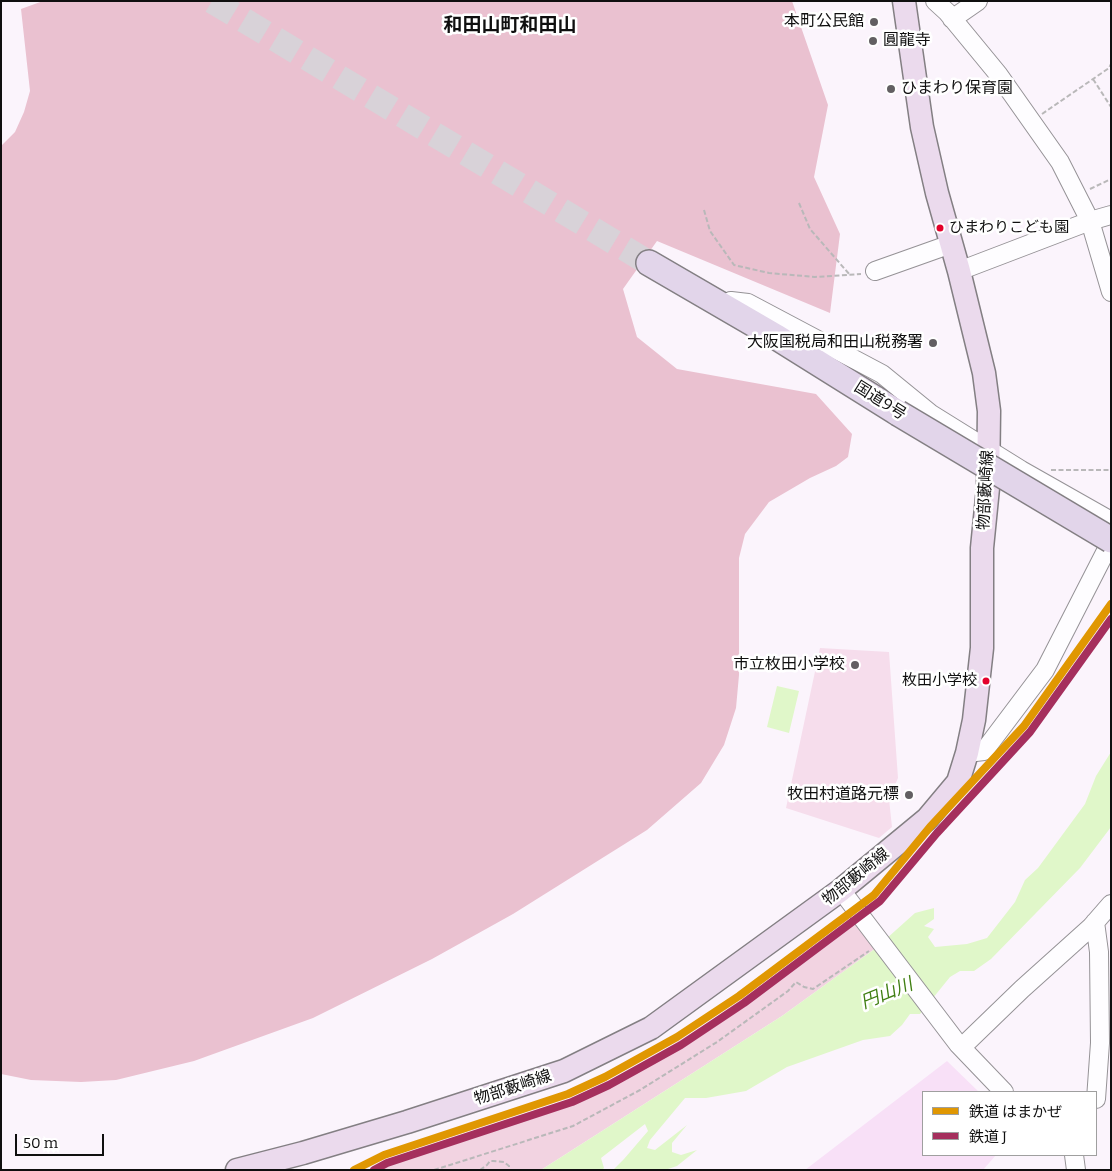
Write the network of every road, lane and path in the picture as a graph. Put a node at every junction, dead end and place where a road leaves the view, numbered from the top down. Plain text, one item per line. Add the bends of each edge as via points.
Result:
1 (904, 1) edge
2 (935, 1) edge
3 (978, 1) edge
4 (952, 19) junction
5 (1111, 64) edge
6 (1093, 79) junction
7 (1111, 107) edge
8 (1030, 122) junction
9 (1111, 179) edge
10 (1076, 194) junction
11 (799, 203) dead end
12 (704, 210) dead end
13 (1111, 215) edge
14 (1090, 221) junction
15 (951, 244) junction
16 (649, 263) tunnel mouth
17 (875, 271) joint
18 (959, 271) junction
19 (850, 275) junction
20 (1111, 292) edge
21 (727, 309) junction
22 (988, 450) junction
23 (1051, 470) dead end
24 (1111, 470) edge
25 (1111, 521) edge
26 (1111, 540) edge
27 (967, 753) junction
28 (841, 890) junction
29 (1111, 904) edge
30 (1095, 922) junction
31 (872, 949) dead end
32 (960, 1046) junction
33 (1003, 1091) edge
34 (1097, 1091) edge
35 (1074, 1156) edge
36 (237, 1170) edge
37 (434, 1170) edge
38 (480, 1170) edge
39 (509, 1170) edge
40 (1076, 1170) edge

1 - 15 main road, 物部藪崎線 via 922,126
2 - 4 street
3 - 4 street
4 - 8 street via 998,74
5 - 6 path
6 - 7 path
6 - 8 path
8 - 10 street via 1060,162
9 - 10 path
10 - 14 street
11 - 19 path via 810,229
12 - 19 path via 710,231 734,265 769,273 814,277
13 - 14 street
14 - 18 street
14 - 20 street
15 - 17 street
15 - 18 main road, 物部藪崎線
16 - 21 highway, 国道9号
17 - 19 path
18 - 22 main road, 物部藪崎線 via 984,373 989,411
21 - 22 street via 731,301 748,303 882,374 931,414
21 - 26 highway, 国道9号, bridge
22 - 25 street
22 - 27 main road, 物部藪崎線 via 982,548 982,648
23 - 24 path
26 - 27 street via 1045,670 984,751
27 - 28 main road, 物部藪崎線 via 958,782 926,818
28 - 32 street
28 - 36 main road, 物部藪崎線 via 651,1028 564,1071 398,1125
29 - 30 street
30 - 32 street
30 - 34 street via 1099,952 1100,1043
31 - 37 path via 813,988 796,982 717,1042 640,1090 573,1126
32 - 33 street
35 - 40 street
38 - 39 path via 490,1161 499,1161 509,1166

